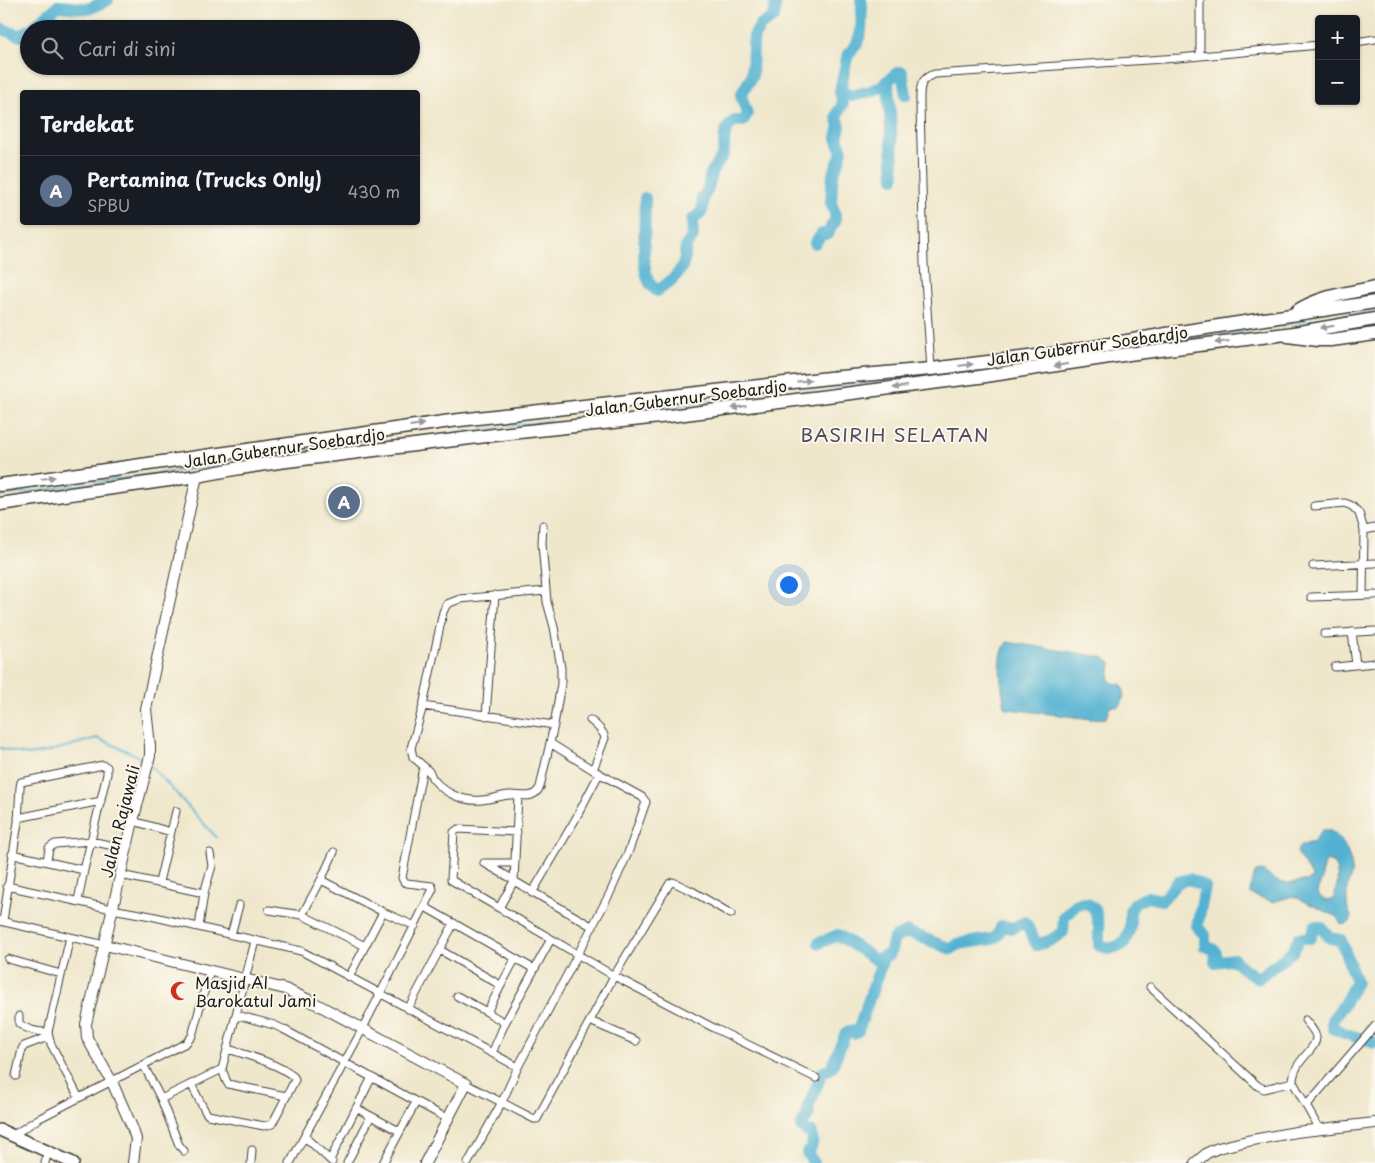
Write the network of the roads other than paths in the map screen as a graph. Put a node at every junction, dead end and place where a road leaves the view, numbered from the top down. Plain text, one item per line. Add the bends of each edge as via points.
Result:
1 (1200, 0) edge
2 (1375, 39) edge
3 (1360, 41) edge
4 (1315, 45) edge
5 (1200, 56) junction
6 (1375, 287) edge
7 (1375, 302) edge
8 (1291, 315) junction
9 (1375, 319) edge
10 (1277, 334) junction
11 (1375, 334) edge
12 (931, 369) junction
13 (562, 408) junction
14 (564, 428) junction
15 (197, 476) junction
16 (0, 485) edge
17 (0, 504) edge
18 (1314, 506) dead end
19 (544, 525) dead end
20 (1375, 528) edge
21 (1364, 530) junction
22 (1375, 563) edge
23 (1364, 564) junction
24 (1313, 566) dead end
25 (546, 591) junction
26 (1375, 595) edge
27 (495, 596) junction
28 (1364, 596) junction
29 (1310, 597) dead end
30 (1375, 631) edge
31 (1352, 632) junction
32 (1324, 634) dead end
33 (1375, 662) edge
34 (1356, 665) junction
35 (1334, 667) dead end
36 (423, 706) junction
37 (486, 716) junction
38 (590, 720) dead end
39 (554, 725) junction
40 (550, 743) junction
41 (423, 767) junction
42 (596, 772) junction
43 (518, 796) junction
44 (101, 801) junction
45 (176, 810) dead end
46 (18, 818) junction
47 (134, 821) junction
48 (171, 832) junction
49 (517, 832) junction
50 (91, 841) junction
51 (127, 848) junction
52 (334, 852) dead end
53 (210, 853) dead end
54 (12, 854) junction
55 (47, 861) junction
56 (515, 864) junction
57 (84, 870) junction
58 (122, 875) junction
59 (322, 880) junction
60 (514, 881) junction
61 (159, 882) junction
62 (7, 886) junction
63 (532, 892) junction
64 (204, 893) junction
65 (78, 901) junction
66 (239, 905) dead end
67 (425, 907) junction
68 (499, 908) junction
69 (112, 909) junction
70 (269, 910) dead end
71 (383, 912) junction
72 (731, 914) dead end
73 (302, 915) junction
74 (1, 921) edge
75 (454, 923) junction
76 (415, 926) junction
77 (199, 927) junction
78 (593, 927) junction
79 (231, 935) junction
80 (70, 937) junction
81 (551, 939) junction
82 (256, 941) junction
83 (105, 945) junction
84 (365, 946) junction
85 (440, 950) junction
86 (578, 954) junction
87 (8, 958) dead end
88 (515, 959) junction
89 (534, 969) junction
90 (210, 970) junction
91 (61, 974) junction
92 (614, 976) junction
93 (349, 977) junction
94 (246, 979) junction
95 (500, 985) junction
96 (1150, 987) dead end
97 (380, 994) junction
98 (457, 996) dead end
99 (408, 1009) junction
100 (487, 1012) junction
101 (237, 1014) junction
102 (19, 1016) dead end
103 (1305, 1020) dead end
104 (590, 1022) junction
105 (505, 1023) junction
106 (1375, 1026) edge
107 (363, 1028) junction
108 (48, 1034) junction
109 (636, 1041) dead end
110 (228, 1048) junction
111 (492, 1053) junction
112 (344, 1062) junction
113 (144, 1066) junction
114 (518, 1067) junction
115 (222, 1069) junction
116 (16, 1076) dead end
117 (372, 1077) junction
118 (816, 1078) dead end
119 (112, 1082) junction
120 (1293, 1082) junction
121 (191, 1084) junction
122 (466, 1084) junction
123 (286, 1096) junction
124 (79, 1098) junction
125 (161, 1099) junction
126 (416, 1102) junction
127 (502, 1102) junction
128 (1306, 1106) junction
129 (356, 1108) junction
130 (371, 1116) junction
131 (448, 1119) junction
132 (1375, 1123) edge
133 (0, 1130) edge
134 (1319, 1130) junction
135 (400, 1132) junction
136 (12, 1136) junction
137 (304, 1137) junction
138 (252, 1150) dead end
139 (48, 1151) junction
140 (184, 1151) dead end
141 (331, 1162) edge
142 (45, 1163) edge
143 (73, 1163) edge
144 (133, 1163) edge
145 (251, 1163) edge
146 (290, 1163) edge
147 (347, 1163) edge
148 (383, 1163) edge
149 (425, 1163) edge
150 (468, 1163) edge
151 (1195, 1163) edge

1 - 5 street
2 - 3 street
4 - 5 street
5 - 12 street via 926,77 920,92 924,264
6 - 8 highway via 1306,304
7 - 8 highway, Jalan Gubernur Soebardjo
12 -> 8 highway, Jalan Gubernur Soebardjo
9 -> 10 highway, Jalan Gubernur Soebardjo
10 - 11 highway via 1307,340 1331,340
10 -> 14 highway, Jalan Gubernur Soebardjo via 903,387
13 -> 12 highway, Jalan Gubernur Soebardjo
13 - 14 highway
16 -> 13 highway, Jalan Gubernur Soebardjo
14 - 15 highway, Jalan Gubernur Soebardjo via 269,464
15 - 17 highway, Jalan Gubernur Soebardjo
15 - 47 street, Jalan Rajawali via 146,708 150,756
18 - 21 street via 1348,504 1359,513
19 - 25 street via 542,543
20 - 21 street
21 - 23 street
22 - 23 street
23 - 24 street
23 - 28 street
25 - 27 street
25 - 39 street via 561,668
26 - 28 street
27 - 36 street via 460,599 447,604
27 - 37 street
28 - 29 street
30 - 31 street
31 - 32 street
31 - 34 street
33 - 34 street
34 - 35 street
36 - 37 street
36 - 41 street via 411,748 413,757
37 - 39 street
38 - 42 street via 605,738
39 - 40 street
40 - 42 street
40 - 43 street via 538,791 531,796
41 - 43 street via 444,790 464,799
41 - 67 street via 402,877 407,883 433,887
42 - 63 street via 575,820
42 - 78 street via 646,802 623,866
43 - 49 street
44 - 46 street
44 - 46 street via 107,774 107,767 103,765 21,782
44 - 50 street
45 - 48 street
46 - 54 street
47 - 48 street
47 - 51 street, Jalan Rajawali
48 - 61 street
49 - 56 street
49 - 68 street via 458,829 454,832 451,880
50 - 51 street
50 - 55 street via 53,845
50 - 57 street
51 - 58 street, Jalan Rajawali
52 - 59 street
53 - 64 street via 212,866
54 - 55 street
54 - 62 street
55 - 57 street
56 - 60 street
56 - 60 street via 484,863
57 - 65 street
58 - 61 street
58 - 69 street, Jalan Rajawali
59 - 71 street
59 - 73 street
60 - 63 street
60 - 68 street
61 - 64 street
62 - 65 street
62 - 74 street
63 - 78 street
64 - 77 street
65 - 69 street
66 - 79 street
67 - 75 street
67 - 76 street
68 - 81 street
69 - 77 street
69 - 83 street, Jalan Rajawali
70 - 73 street
71 - 76 street
71 - 84 street
72 - 92 street via 692,891 670,883
73 - 84 street
74 - 80 street
75 - 85 street
75 - 88 street
76 - 97 street
77 - 79 street
78 - 86 street
79 - 82 street
80 - 83 street
80 - 91 street
81 - 86 street
81 - 89 street
82 - 93 street via 301,951
82 - 94 street
83 - 90 street
83 - 119 street, Jalan Rajawali via 86,1032
84 - 93 street
85 - 95 street
85 - 99 street
86 - 92 street
86 - 114 street
87 - 91 street
88 - 89 street
88 - 95 street
89 - 105 street
90 - 94 street
90 - 113 street via 192,1036 186,1043
91 - 108 street
92 - 104 street
92 - 118 street
93 - 97 street
94 - 101 street
94 - 107 street via 285,989
95 - 100 street
96 - 120 street via 1258,1086 1264,1089
97 - 99 street
97 - 107 street
98 - 100 street
99 - 111 street
100 - 105 street
101 - 110 street
101 - 112 street via 274,1025
102 - 108 street via 20,1024 26,1028
103 - 120 street via 1316,1036 1312,1048 1297,1064
104 - 109 street
104 - 127 street via 537,1119
105 - 111 street
106 - 128 street
107 - 112 street
107 - 122 street
108 - 116 street via 22,1048
108 - 124 street via 50,1044
110 - 115 street
110 - 123 street via 291,1074 295,1080
111 - 114 street
112 - 117 street
112 - 137 street
113 - 119 street
113 - 125 street
114 - 127 street
115 - 121 street
115 - 123 street via 228,1084
117 - 126 street
117 - 129 street
119 - 124 street
119 - 144 street, Jalan Rajawali via 135,1134
120 - 128 street
121 - 123 street via 208,1115 264,1126 273,1123
121 - 125 street
122 - 127 street
122 - 131 street
124 - 136 street
125 - 140 street
126 - 131 street
126 - 135 street
127 - 150 street
128 - 134 street
129 - 130 street
129 - 141 street
130 - 135 street
130 - 147 street
131 - 149 street
132 - 134 street
133 - 136 main road
134 - 151 street via 1218,1148
135 - 148 street
136 - 139 main road
137 - 141 street
137 - 146 street
138 - 145 street
139 - 142 street
139 - 143 main road

